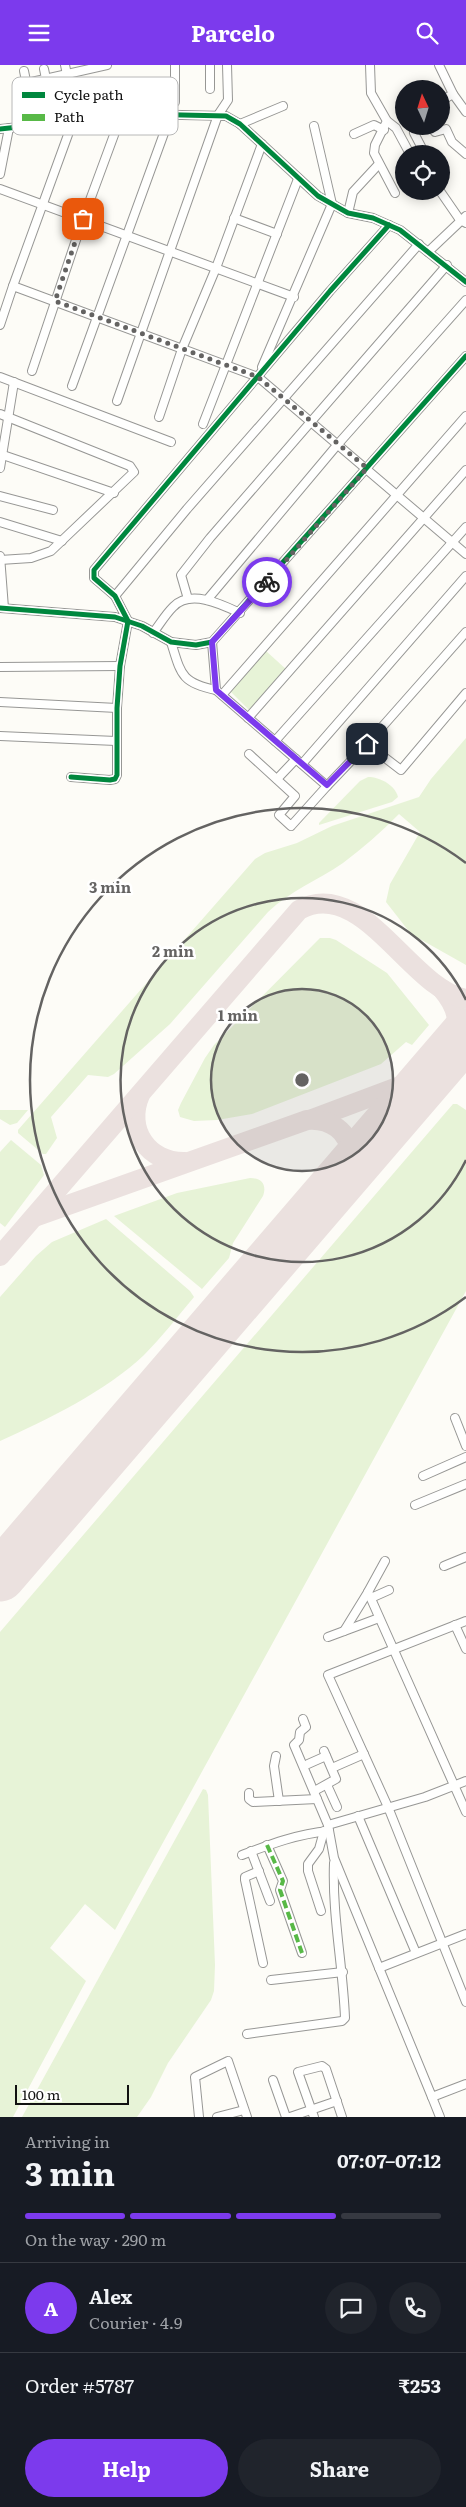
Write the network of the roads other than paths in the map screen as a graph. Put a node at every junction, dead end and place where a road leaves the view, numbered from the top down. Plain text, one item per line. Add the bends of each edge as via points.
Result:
1 (64, 65) edge
2 (107, 65) edge
3 (210, 65) edge
4 (227, 65) edge
5 (370, 65) edge
6 (439, 65) edge
7 (44, 69) dead end
8 (24, 71) dead end
9 (66, 74) junction
10 (26, 77) edge
11 (46, 77) edge
12 (54, 77) edge
13 (67, 77) edge
14 (210, 89) dead end
15 (453, 94) junction
16 (450, 96) edge
17 (283, 105) dead end
18 (466, 112) edge
19 (178, 114) edge
20 (218, 115) junction
21 (387, 121) junction
22 (240, 124) junction
23 (314, 126) dead end
24 (4, 129) edge
25 (384, 130) junction
26 (354, 134) dead end
27 (67, 135) edge
28 (111, 135) edge
29 (163, 135) edge
30 (449, 135) edge
31 (262, 144) junction
32 (405, 145) edge
33 (466, 154) edge
34 (378, 165) junction
35 (0, 174) edge
36 (298, 179) junction
37 (0, 189) edge
38 (395, 193) dead end
39 (448, 200) edge
40 (42, 204) junction
41 (332, 204) junction
42 (348, 213) junction
43 (234, 218) junction
44 (83, 219) junction
45 (464, 219) edge
46 (389, 225) junction
47 (276, 233) junction
48 (127, 234) junction
49 (419, 244) junction
50 (170, 250) junction
51 (428, 251) junction
52 (447, 265) junction
53 (216, 268) junction
54 (466, 281) edge
55 (258, 282) junction
56 (13, 286) junction
57 (294, 297) junction
58 (466, 300) edge
59 (55, 301) junction
60 (96, 316) junction
61 (0, 325) edge
62 (140, 333) junction
63 (182, 349) junction
64 (466, 357) edge
65 (225, 365) junction
66 (32, 371) dead end
67 (0, 377) edge
68 (258, 377) junction
69 (14, 382) junction
70 (72, 386) dead end
71 (283, 398) junction
72 (117, 401) dead end
73 (4, 415) edge
74 (466, 416) edge
75 (159, 417) dead end
76 (312, 422) junction
77 (203, 424) dead end
78 (171, 442) dead end
79 (338, 444) junction
80 (1, 454) edge
81 (0, 468) edge
82 (367, 468) junction
83 (466, 470) edge
84 (114, 493) junction
85 (398, 495) junction
86 (0, 496) edge
87 (53, 510) dead end
88 (425, 518) junction
89 (0, 522) edge
90 (466, 527) edge
91 (62, 541) junction
92 (453, 542) junction
93 (466, 554) edge
94 (0, 555) edge
95 (0, 560) edge
96 (466, 576) edge
97 (115, 596) junction
98 (188, 599) junction
99 (208, 600) junction
100 (2, 608) edge
101 (240, 613) junction
102 (128, 621) junction
103 (466, 632) edge
104 (153, 633) junction
105 (171, 642) junction
106 (212, 642) junction
107 (120, 666) junction
108 (0, 667) edge
109 (219, 693) junction
110 (466, 693) edge
111 (0, 702) edge
112 (117, 708) junction
113 (248, 718) junction
114 (0, 736) edge
115 (116, 741) junction
116 (275, 741) junction
117 (367, 744) junction
118 (248, 754) dead end
119 (299, 762) junction
120 (71, 777) dead end
121 (277, 779) junction
122 (327, 785) junction
123 (454, 1418) dead end
124 (466, 1446) edge
125 (466, 1457) edge
126 (423, 1476) dead end
127 (466, 1484) edge
128 (416, 1505) dead end
129 (466, 1557) edge
130 (385, 1561) dead end
131 (444, 1566) dead end
132 (389, 1590) dead end
133 (369, 1595) junction
134 (379, 1618) junction
135 (466, 1621) edge
136 (455, 1625) junction
137 (344, 1631) junction
138 (328, 1637) dead end
139 (392, 1649) junction
140 (466, 1649) edge
141 (303, 1719) dead end
142 (364, 1754) junction
143 (276, 1756) dead end
144 (308, 1764) dead end
145 (332, 1768) junction
146 (466, 1781) edge
147 (327, 1785) junction
148 (455, 1785) junction
149 (318, 1789) dead end
150 (249, 1793) dead end
151 (317, 1799) junction
152 (279, 1801) junction
153 (337, 1807) dead end
154 (388, 1807) junction
155 (466, 1812) edge
156 (358, 1816) junction
157 (327, 1829) junction
158 (267, 1845) junction
159 (251, 1851) junction
160 (242, 1855) dead end
161 (334, 1858) junction
162 (259, 1871) junction
163 (270, 1901) dead end
164 (321, 1911) dead end
165 (466, 1934) edge
166 (442, 1943) junction
167 (302, 1953) dead end
168 (416, 1953) junction
169 (263, 1963) dead end
170 (379, 1968) junction
171 (343, 1972) junction
172 (271, 1980) dead end
173 (466, 2002) edge
174 (247, 2034) dead end
175 (273, 2080) dead end
176 (466, 2084) edge
177 (432, 2097) junction
178 (337, 2101) junction
179 (246, 2113) edge
180 (313, 2113) edge
181 (199, 2117) edge
182 (217, 2117) edge
183 (288, 2117) edge
184 (342, 2117) edge
185 (440, 2117) edge

1 - 9 street
2 - 9 street
3 - 14 street
4 - 20 street via 228,100
5 - 21 street via 371,93
6 - 15 street
7 - 11 street
8 - 10 street
9 - 12 street
9 - 13 street
15 - 16 street
15 - 18 street
17 - 22 street
19 - 20 street
20 - 22 street
20 - 50 street
21 - 25 street
21 - 32 street via 396,128
22 - 31 street
23 - 41 street
24 - 35 street
25 - 26 street via 374,125
25 - 34 street via 374,149
27 - 40 street
28 - 44 street
29 - 48 street
30 - 33 street
31 - 36 street
31 - 43 street
34 - 38 street
34 - 42 street via 353,192
36 - 41 street
36 - 47 street
37 - 40 street
39 - 45 street
40 - 44 street
40 - 56 street
41 - 42 street
41 - 57 street
42 - 46 street
43 - 47 street
43 - 53 street
44 - 48 street
44 - 59 street
45 - 51 street
46 - 49 street
46 - 68 street
47 - 55 street
48 - 50 street
48 - 60 street
49 - 51 street
49 - 71 street
50 - 53 street
50 - 62 street
51 - 52 street
52 - 54 street
52 - 76 street
53 - 55 street
53 - 63 street
55 - 57 street
55 - 65 street
56 - 59 street
56 - 61 street
57 - 68 street
58 - 79 street
59 - 60 street
59 - 66 street
60 - 62 street
60 - 70 street
62 - 63 street
62 - 72 street
63 - 65 street
63 - 75 street
64 - 82 street
65 - 68 street
65 - 77 street
67 - 69 street
68 - 71 street
68 - 97 street via 94,571 94,578
69 - 73 street
69 - 78 street
71 - 76 street
71 - 97 street
73 - 80 street
73 - 84 street via 134,469
74 - 85 street
76 - 79 street
76 - 98 street via 181,575
79 - 82 street
79 - 99 street
80 - 81 street
80 - 84 street
82 - 85 street
82 - 101 street
83 - 88 street
84 - 91 street
85 - 88 street
85 - 109 street
86 - 87 street
88 - 92 street
88 - 113 street
89 - 91 street
90 - 92 street
91 - 95 street via 42,555
92 - 93 street
92 - 116 street
94 - 95 street
95 - 100 street
96 - 119 street
97 - 102 street
98 - 99 street
98 - 104 street via 174,606
99 - 101 street
100 - 102 street via 115,617
101 - 106 street
102 - 104 street
102 - 107 street
103 - 117 street
104 - 105 street
105 - 106 street via 196,645
105 - 109 street via 178,667 194,686
106 - 109 street
107 - 108 street
107 - 112 street
109 - 113 street
110 - 117 street via 401,770
111 - 112 street
112 - 115 street
113 - 116 street
114 - 115 street
115 - 120 street via 115,779
116 - 119 street
117 - 122 street
118 - 121 street
119 - 121 street
119 - 122 street
121 - 122 street via 295,796 279,815 291,826
123 - 124 street
125 - 126 street
127 - 128 street
129 - 131 street
130 - 133 street
132 - 133 street
133 - 134 street
133 - 137 street
134 - 137 street
134 - 139 street
135 - 136 street
136 - 139 street
136 - 140 street
137 - 138 street
139 - 142 street via 328,1675
139 - 148 street
141 - 151 street via 306,1727 294,1743
142 - 145 street
142 - 154 street
143 - 152 street via 274,1766
144 - 145 street via 325,1753
145 - 147 street via 336,1779
146 - 148 street
147 - 149 street
147 - 153 street
148 - 154 street
148 - 155 street
150 - 152 street via 253,1803
151 - 152 street
151 - 157 street
154 - 156 street
154 - 166 street
156 - 157 street
156 - 168 street
157 - 158 street
157 - 161 street
157 - 164 street via 308,1865
158 - 159 street
158 - 167 street via 283,1881 280,1890
159 - 160 street
159 - 162 street
161 - 170 street
161 - 171 street via 333,1895
162 - 163 street
162 - 169 street via 245,1877 245,1880
165 - 166 street
166 - 168 street
166 - 173 street
168 - 170 street
170 - 177 street
171 - 172 street
171 - 174 street via 345,2018 342,2021
175 - 183 street
176 - 177 street
177 - 185 street
178 - 180 street
178 - 180 street via 322,2065 298,2072
178 - 184 street
179 - 181 street via 228,2061 195,2077
179 - 182 street
180 - 183 street

